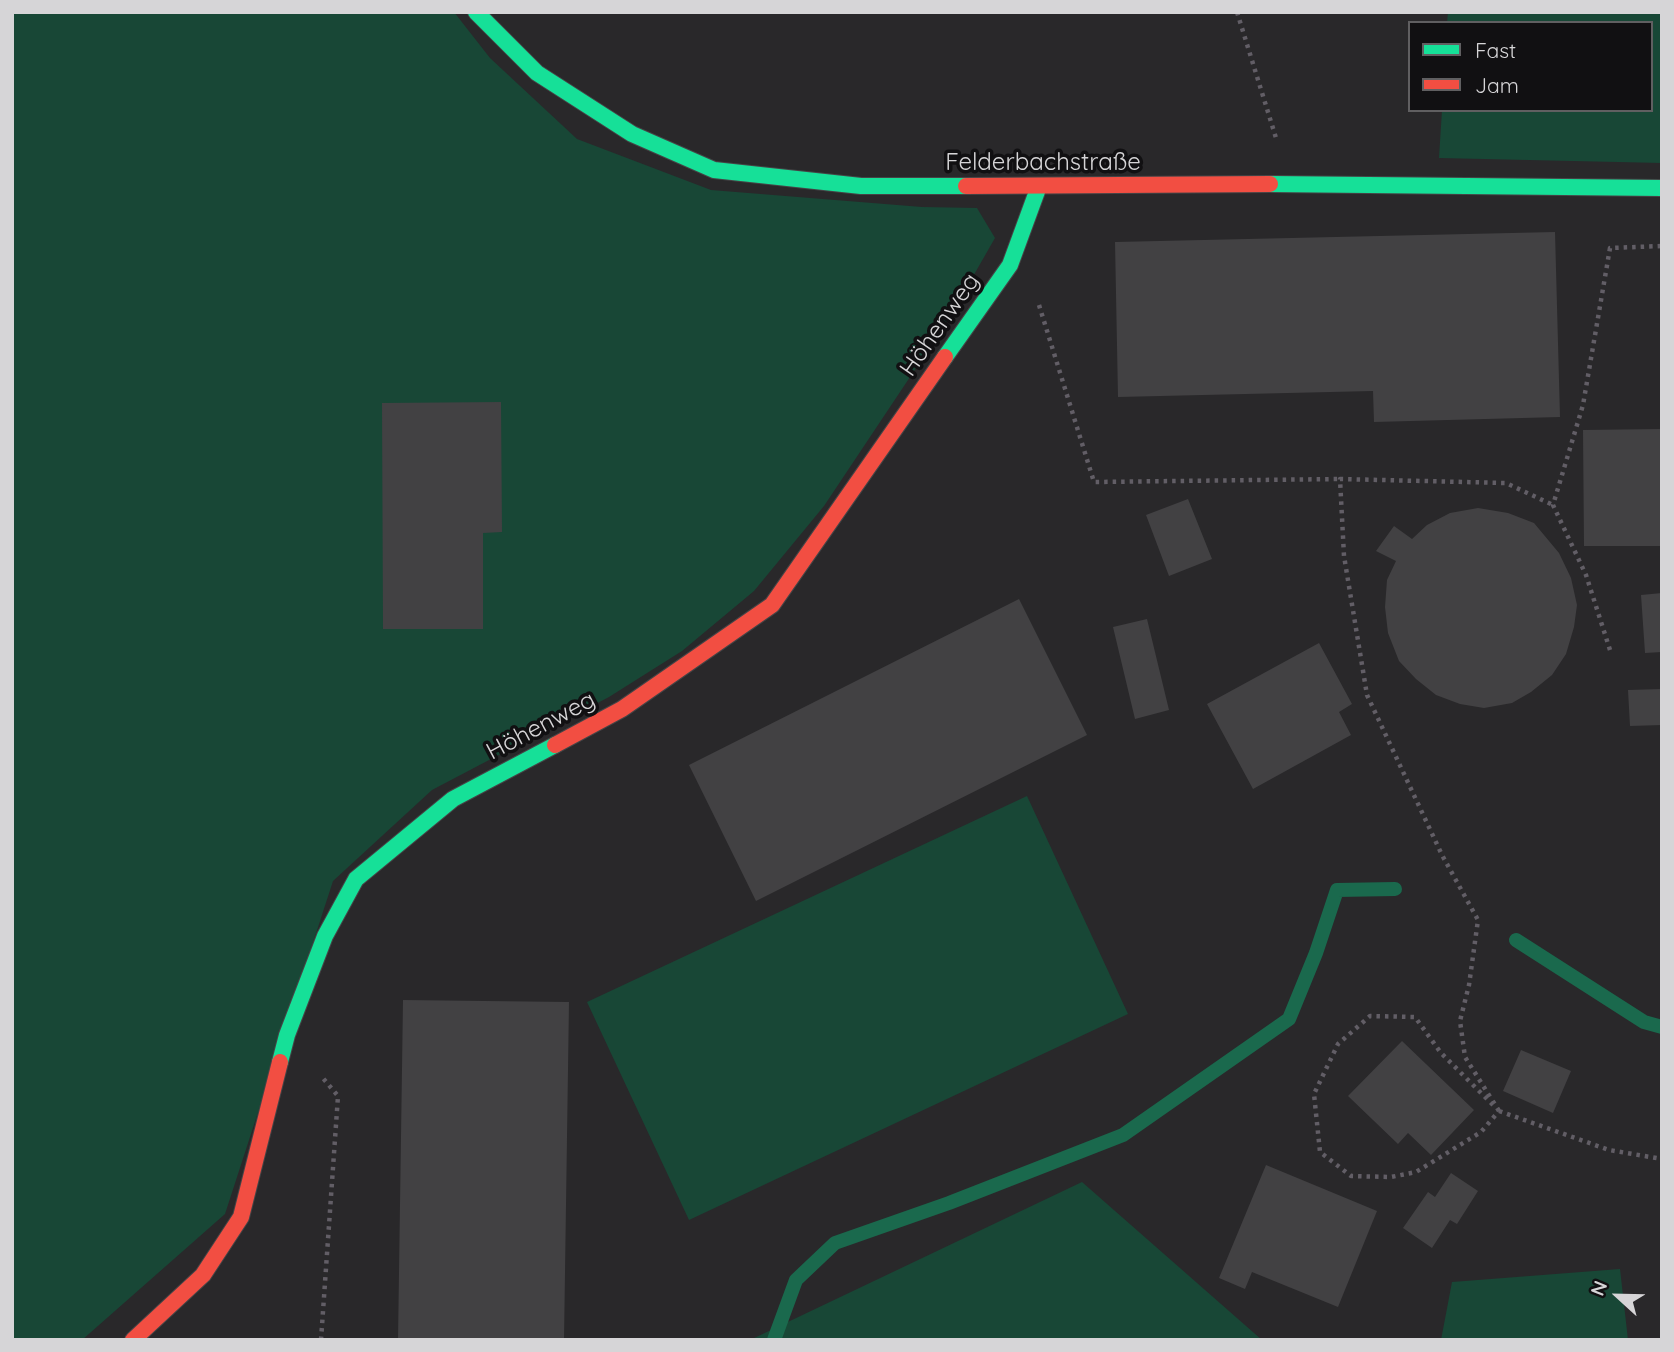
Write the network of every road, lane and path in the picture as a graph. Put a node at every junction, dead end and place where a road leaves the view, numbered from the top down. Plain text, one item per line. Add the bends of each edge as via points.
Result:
1 (476, 12) edge
2 (1237, 12) edge
3 (1291, 184) junction
4 (1039, 186) junction
5 (1662, 188) edge
6 (1662, 246) edge
7 (1038, 304) dead end
8 (1340, 479) junction
9 (1553, 505) junction
10 (1611, 650) dead end
11 (287, 1035) junction
12 (1499, 1111) junction
13 (1662, 1159) edge
14 (133, 1340) edge
15 (321, 1340) edge

1 - 4 street, Felderbachstraße via 537,73 632,134 713,170 861,186
2 - 3 path
3 - 4 street, Felderbachstraße
3 - 5 street, Felderbachstraße
4 - 11 street, Höhenweg via 1010,265 772,605 622,709 453,799 356,879 325,936
6 - 9 path via 1610,248 1583,405
7 - 8 path via 1094,482
8 - 9 path via 1506,483
8 - 12 path via 1343,556 1367,695 1442,855 1478,920 1460,1021 1465,1057
9 - 10 path via 1586,575
11 - 14 street, Höhenweg via 241,1217 203,1275
11 - 15 path via 338,1096
12 - 12 path via 1441,1053 1415,1017 1370,1016 1338,1044 1314,1094 1320,1152 1351,1176 1416,1172 1480,1132
12 - 13 path via 1608,1150

